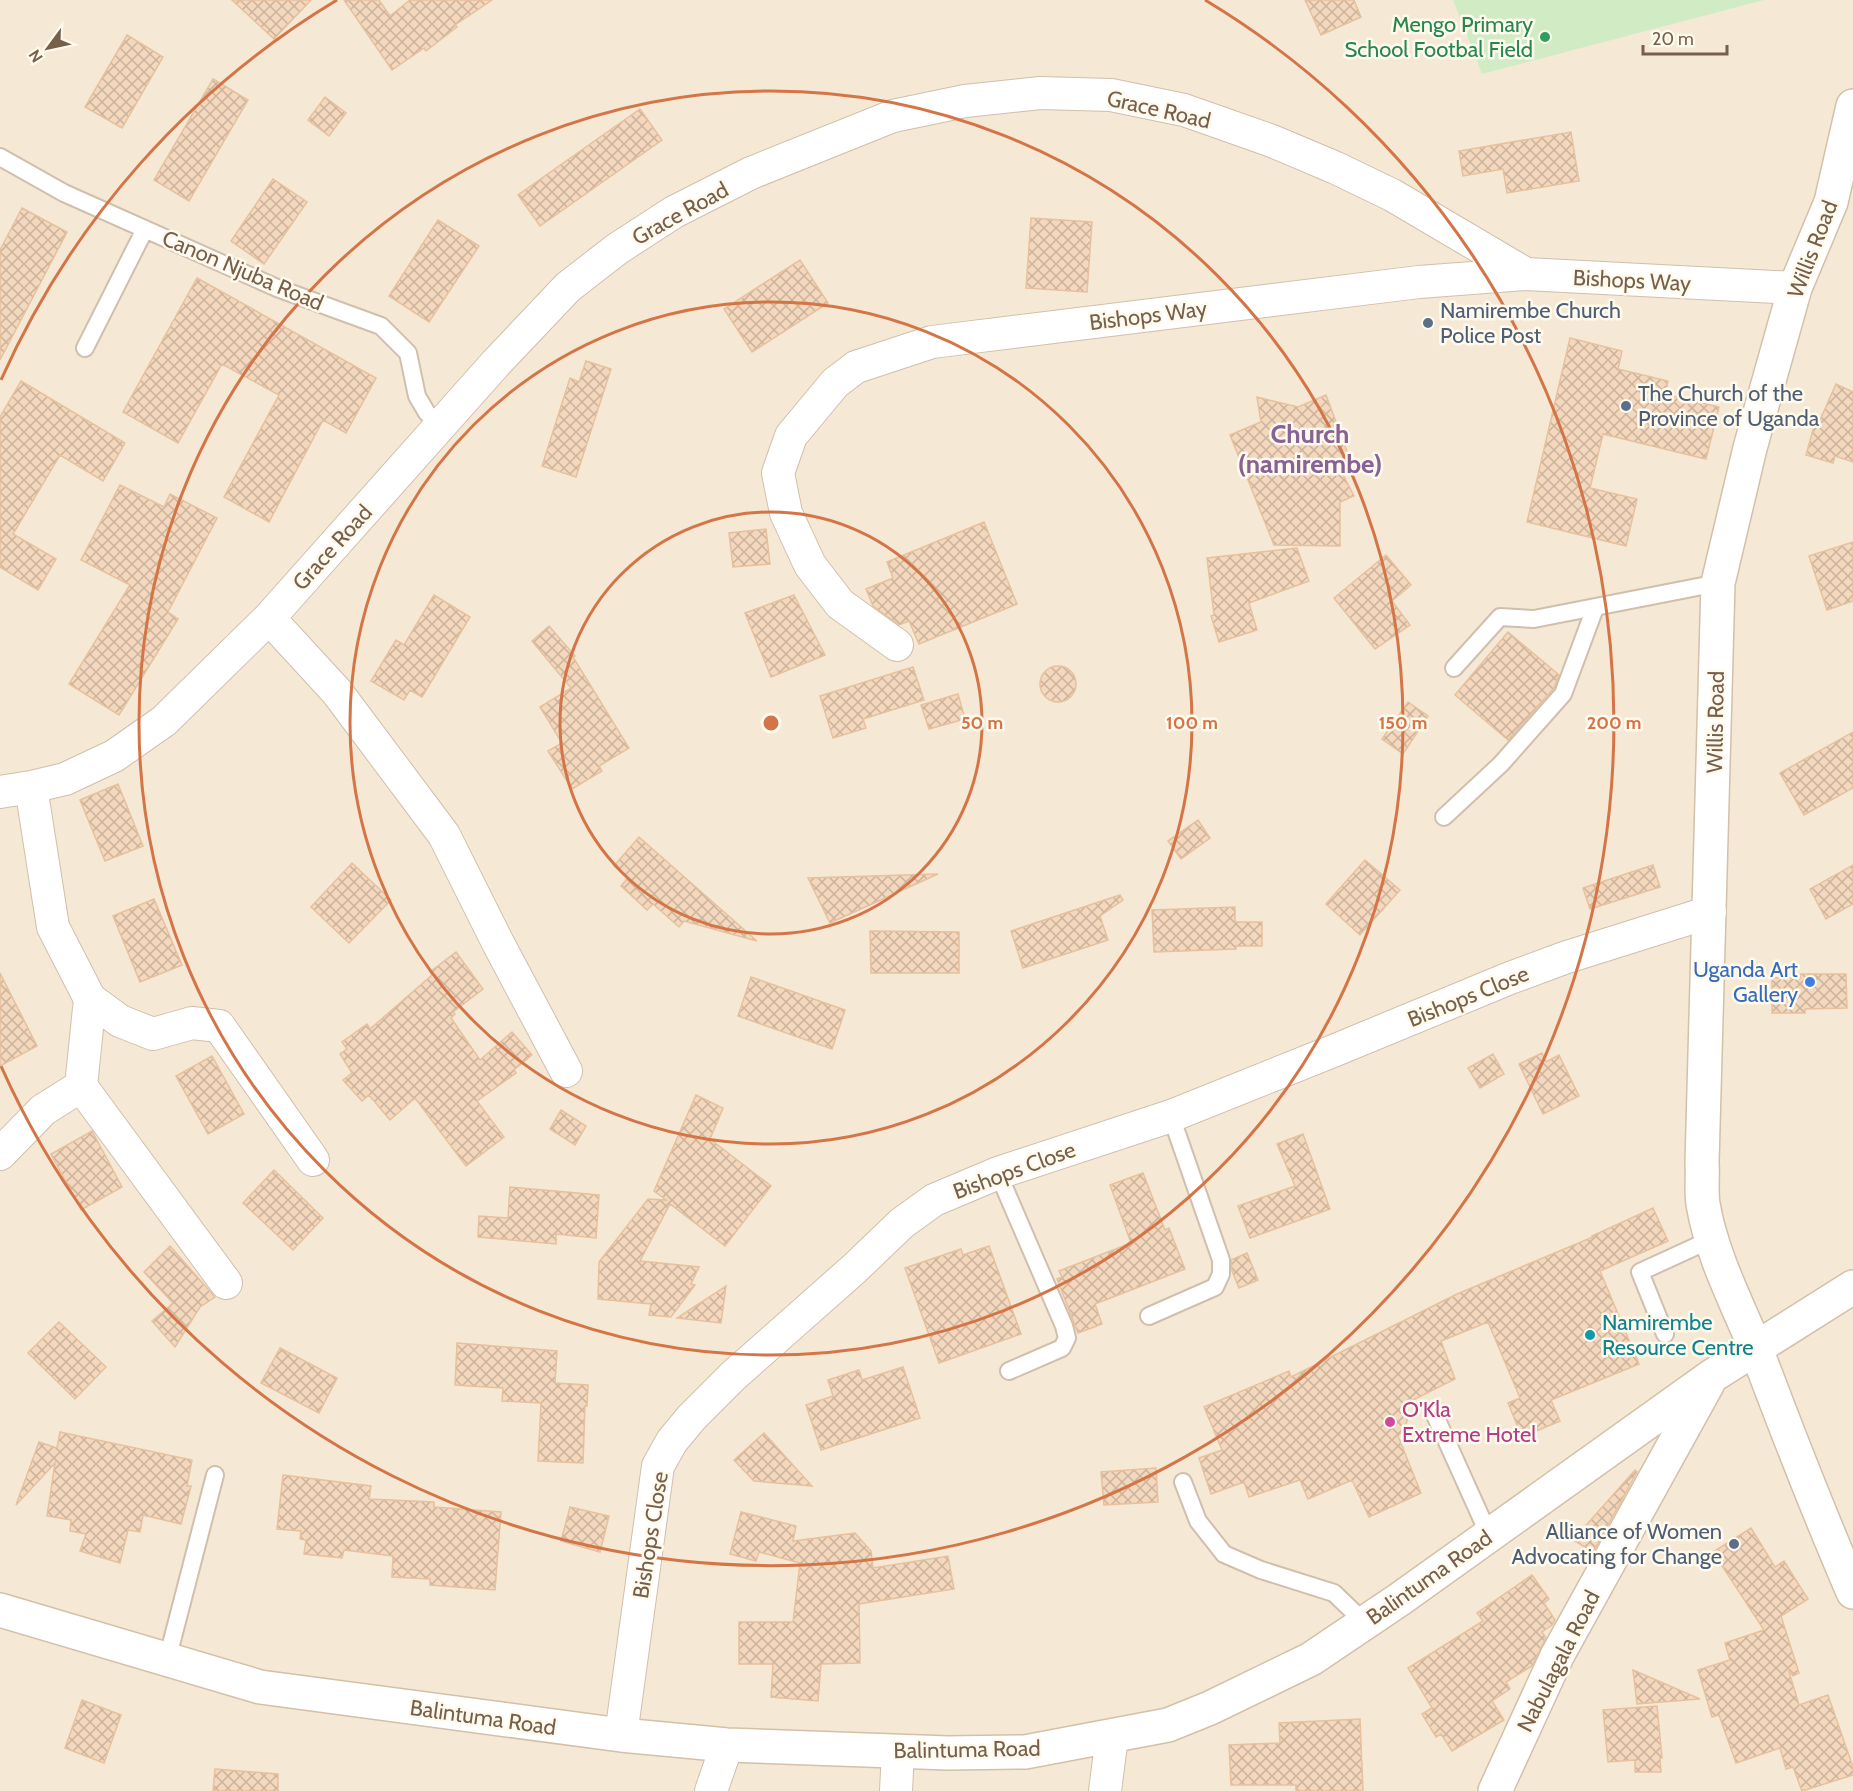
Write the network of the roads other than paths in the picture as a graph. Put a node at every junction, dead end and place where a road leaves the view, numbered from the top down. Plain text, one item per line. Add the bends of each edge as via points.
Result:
1 (1853, 106) edge
2 (0, 157) edge
3 (1842, 199) edge
4 (145, 229) junction
5 (1526, 274) junction
6 (1795, 288) junction
7 (85, 348) dead end
8 (441, 425) junction
9 (1718, 584) junction
10 (1595, 608) junction
11 (269, 618) junction
12 (897, 645) dead end
13 (1454, 668) dead end
14 (32, 787) junction
15 (0, 792) edge
16 (1444, 817) dead end
17 (1710, 912) junction
18 (90, 999) junction
19 (566, 1071) dead end
20 (81, 1086) junction
21 (1171, 1116) junction
22 (0, 1154) edge
23 (314, 1160) dead end
24 (998, 1173) junction
25 (1712, 1239) junction
26 (226, 1283) dead end
27 (1853, 1287) edge
28 (1149, 1316) dead end
29 (1665, 1334) dead end
30 (1755, 1348) junction
31 (1009, 1371) dead end
32 (1712, 1376) junction
33 (1434, 1413) dead end
34 (215, 1475) dead end
35 (1184, 1482) dead end
36 (1489, 1535) junction
37 (1853, 1592) edge
38 (0, 1610) edge
39 (1365, 1623) junction
40 (168, 1660) junction
41 (621, 1735) junction
42 (1112, 1736) junction
43 (727, 1745) junction
44 (898, 1752) junction
45 (711, 1791) edge
46 (896, 1791) edge
47 (1105, 1791) edge
48 (1495, 1791) edge

1 - 3 main road, Willis Road
2 - 4 lane, Canon Njuba Road via 64,193
3 - 6 main road, Willis Road
4 - 7 lane
4 - 8 lane, Canon Njuba Road via 277,288 381,326 408,353 417,396 427,413
5 - 6 street, Bishops Way
5 - 8 street, Grace Road via 1392,195 1336,168 1184,110 1112,95 1040,93 965,101 893,116 751,173 674,212 568,287
5 - 12 street, Bishops Way via 1407,283 932,342 856,367 835,383 791,436 778,473 786,513 810,565 840,604
6 - 9 main road, Willis Road via 1750,448
8 - 11 street, Grace Road
9 - 10 lane
9 - 17 main road, Willis Road
10 - 13 lane via 1534,619 1500,617
10 - 16 lane via 1563,694 1501,764
11 - 14 street, Grace Road via 164,721 114,756 64,779
11 - 19 street via 337,692 444,835
14 - 15 street, Grace Road
14 - 18 street via 53,927
17 - 21 street, Bishops Close via 1510,978
17 - 25 main road, Willis Road via 1702,1163 1703,1203
18 - 20 street
18 - 23 street via 120,1021 153,1034 192,1023 219,1026
20 - 22 street via 43,1110
20 - 26 street
21 - 24 street, Bishops Close
21 - 28 lane via 1221,1260 1221,1274 1215,1287
24 - 31 lane via 1067,1338 1062,1348
24 - 41 street, Bishops Close via 933,1200 902,1223 733,1376 672,1442 658,1466
25 - 29 lane via 1640,1272
25 - 30 main road, Willis Road
27 - 30 main road, Balintuma Road
30 - 32 main road, Balintuma Road
30 - 37 main road, Willis Road
32 - 36 main road, Balintuma Road
32 - 48 main road, Nabulagala Road via 1557,1656
33 - 36 lane
34 - 40 lane
35 - 39 lane via 1198,1521 1224,1554 1334,1593
36 - 39 main road, Balintuma Road
38 - 40 main road, Balintuma Road
39 - 42 main road, Balintuma Road via 1311,1659 1210,1708 1168,1725
40 - 41 main road, Balintuma Road via 260,1687
41 - 43 main road, Balintuma Road
42 - 44 main road, Balintuma Road via 1025,1752
42 - 47 street
43 - 44 main road, Balintuma Road
43 - 45 street
44 - 46 street

